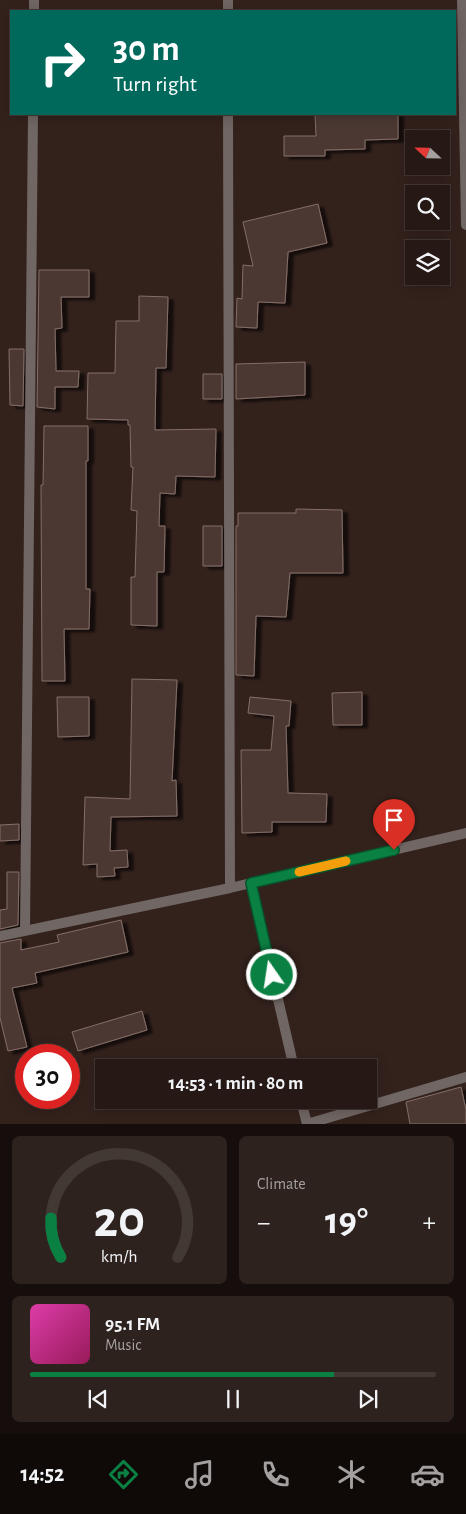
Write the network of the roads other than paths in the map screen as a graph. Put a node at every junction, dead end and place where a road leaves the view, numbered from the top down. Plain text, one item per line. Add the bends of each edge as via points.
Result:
1 (462, 0) edge
2 (33, 115) edge
3 (228, 115) edge
4 (466, 225) edge
5 (466, 833) edge
6 (251, 883) junction
7 (230, 888) junction
8 (25, 929) junction
9 (0, 936) edge
10 (292, 1059) edge
11 (466, 1077) edge
12 (304, 1109) edge
13 (307, 1124) edge

1 - 4 street
2 - 8 street
3 - 7 street
5 - 6 street
6 - 7 street
6 - 10 street
7 - 8 street
8 - 9 street
11 - 13 street
12 - 13 street

